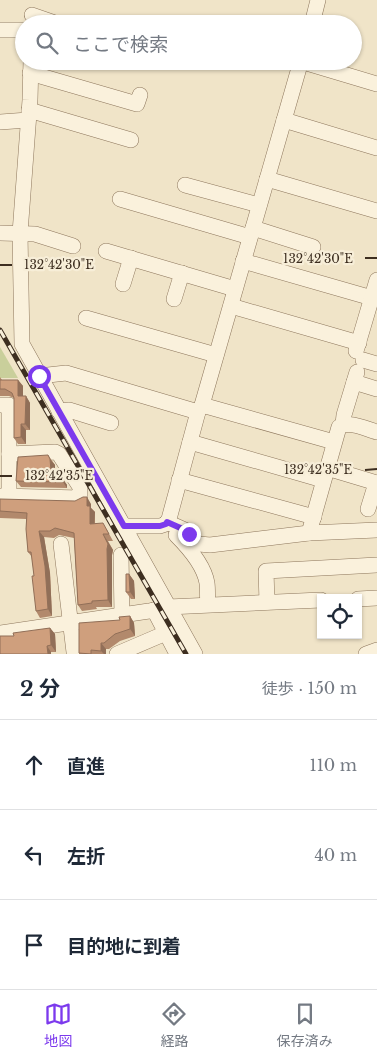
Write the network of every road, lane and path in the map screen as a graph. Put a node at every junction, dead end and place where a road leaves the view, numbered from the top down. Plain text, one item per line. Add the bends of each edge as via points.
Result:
1 (32, 0) edge
2 (318, 0) edge
3 (32, 15) edge
4 (314, 15) edge
5 (0, 30) edge
6 (15, 30) edge
7 (31, 70) edge
8 (40, 70) edge
9 (298, 70) edge
10 (331, 70) edge
11 (377, 84) edge
12 (140, 95) dead end
13 (28, 115) junction
14 (284, 120) junction
15 (0, 122) edge
16 (131, 140) dead end
17 (377, 148) edge
18 (267, 179) junction
19 (185, 185) dead end
20 (120, 200) dead end
21 (259, 205) junction
22 (377, 211) edge
23 (20, 232) junction
24 (0, 233) edge
25 (251, 233) junction
26 (73, 246) dead end
27 (312, 247) dead end
28 (106, 251) dead end
29 (130, 258) junction
30 (243, 260) junction
31 (182, 273) junction
32 (377, 280) edge
33 (123, 284) dead end
34 (235, 289) junction
35 (372, 298) junction
36 (174, 299) dead end
37 (230, 306) junction
38 (86, 318) dead end
39 (216, 355) junction
40 (361, 362) edge
41 (39, 376) junction
42 (377, 389) edge
43 (0, 405) edge
44 (200, 409) junction
45 (59, 411) junction
46 (111, 423) dead end
47 (343, 424) junction
48 (377, 432) edge
49 (190, 442) junction
50 (334, 442) junction
51 (9, 454) junction
52 (325, 474) junction
53 (179, 480) junction
54 (377, 483) edge
55 (5, 496) edge
56 (368, 509) dead end
57 (314, 517) junction
58 (166, 523) junction
59 (124, 526) junction
60 (377, 530) edge
61 (309, 533) junction
62 (61, 544) dead end
63 (121, 555) dead end
64 (377, 565) edge
65 (377, 598) edge
66 (362, 599) edge
67 (317, 600) edge
68 (267, 602) junction
69 (208, 604) junction
70 (161, 608) junction
71 (122, 615) junction
72 (70, 622) junction
73 (0, 633) edge
74 (166, 633) junction
75 (377, 650) edge
76 (74, 652) dead end
77 (117, 654) edge
78 (177, 654) edge
79 (195, 654) edge
80 (366, 654) edge

1 - 3 street
2 - 4 street
5 - 6 street
7 - 13 street
8 - 12 street via 137,104
9 - 14 street
10 - 11 street
13 - 15 street
13 - 16 street
13 - 23 street
14 - 17 street
14 - 18 street
18 - 21 street
18 - 22 street
19 - 21 street
20 - 25 street
21 - 25 street
23 - 24 street
23 - 26 street
23 - 41 street via 22,344
25 - 27 street
25 - 30 street
28 - 29 street
29 - 31 street
29 - 33 street
30 - 34 street
30 - 35 street
31 - 34 street
31 - 36 street
32 - 35 street
34 - 37 street
35 - 40 street
37 - 39 street
37 - 40 street
38 - 39 street
39 - 44 street
40 - 42 street
40 - 47 street
41 - 44 street via 66,373
41 - 45 street
43 - 51 street via 9,405
44 - 49 street
44 - 50 street
45 - 46 street via 69,410
45 - 59 street
47 - 48 street
47 - 50 street
49 - 52 street
49 - 53 street
50 - 52 street
51 - 55 street
51 - 55 street via 60,454 80,487 80,498
52 - 54 street
52 - 57 street
53 - 57 street
53 - 58 street
54 - 56 street
57 - 61 street
58 - 59 street via 160,526
58 - 61 street via 185,530 199,544 210,545
58 - 69 street via 203,572
59 - 70 street
60 - 61 street
62 - 72 street
63 - 71 street
64 - 68 street via 266,571
65 - 66 street
67 - 68 street
68 - 69 street
69 - 70 street
70 - 71 street
70 - 74 street
70 - 79 street
71 - 72 street
72 - 73 street
72 - 76 street
74 - 77 street
74 - 78 street
75 - 80 street

